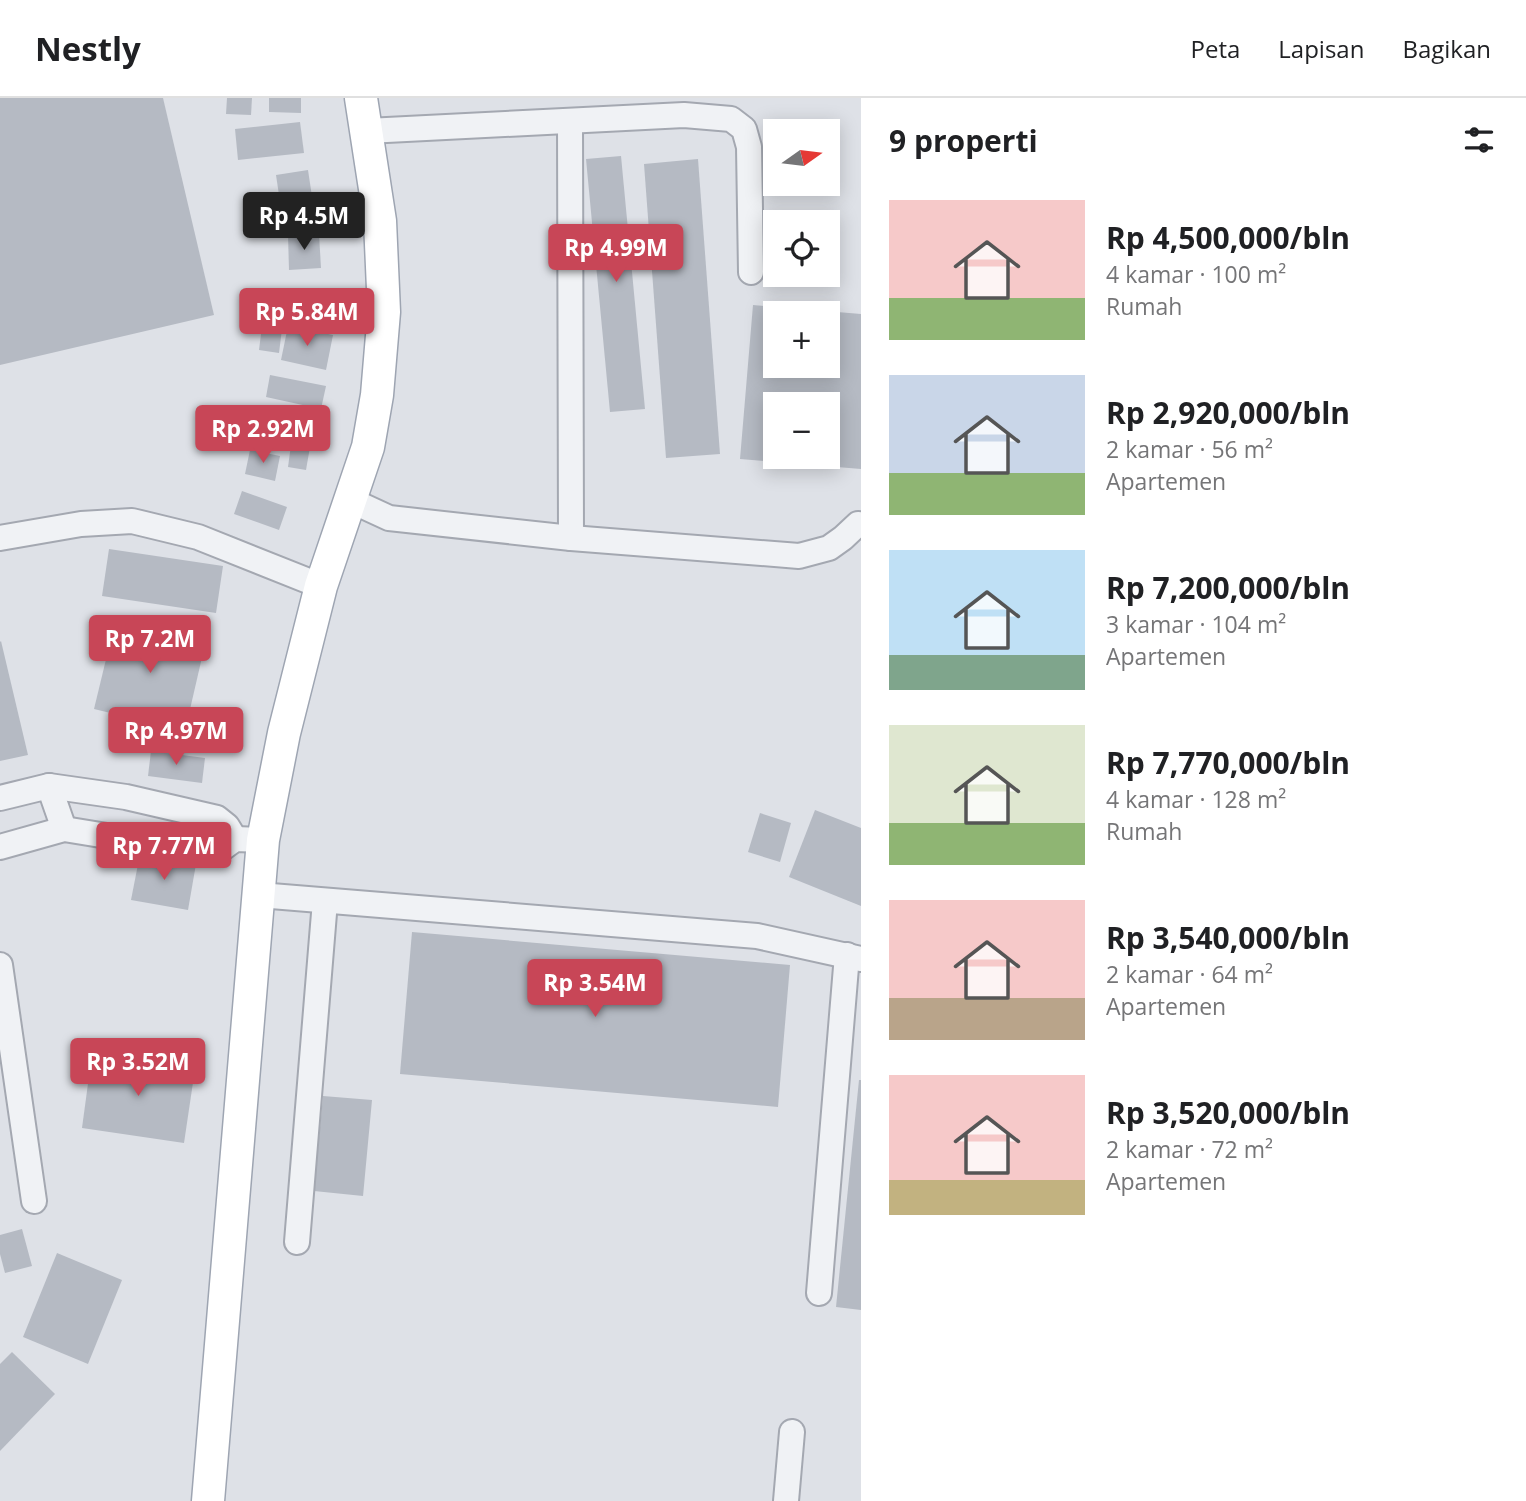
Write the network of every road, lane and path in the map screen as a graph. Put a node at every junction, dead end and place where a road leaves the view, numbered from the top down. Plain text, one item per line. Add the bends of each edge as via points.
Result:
1 (361, 98) edge
2 (570, 121) junction
3 (367, 131) junction
4 (751, 272) dead end
5 (350, 500) junction
6 (858, 524) dead end
7 (0, 538) edge
8 (571, 538) junction
9 (321, 586) junction
10 (49, 786) junction
11 (0, 799) edge
12 (64, 829) junction
13 (249, 839) junction
14 (0, 847) edge
15 (259, 895) junction
16 (326, 901) junction
17 (854, 957) edge
18 (0, 965) edge
19 (34, 1200) dead end
20 (297, 1242) dead end
21 (819, 1293) dead end
22 (792, 1432) dead end
23 (208, 1501) edge
24 (786, 1501) edge

1 - 3 main road
2 - 3 lane
2 - 4 lane via 684,115 731,119 744,129 749,147
2 - 8 lane
3 - 5 main road via 380,221 384,312 368,447
5 - 8 lane via 389,518
5 - 9 main road
6 - 8 lane via 828,548 799,556
7 - 9 lane via 81,524 132,522 198,537
9 - 13 main road via 284,733
10 - 11 lane
10 - 12 lane
10 - 13 lane via 126,797 217,818
12 - 13 lane via 211,853
12 - 14 lane
13 - 15 main road
15 - 16 lane
15 - 23 main road
16 - 17 lane via 757,936
16 - 20 lane
17 - 21 lane
18 - 19 lane
22 - 24 lane

